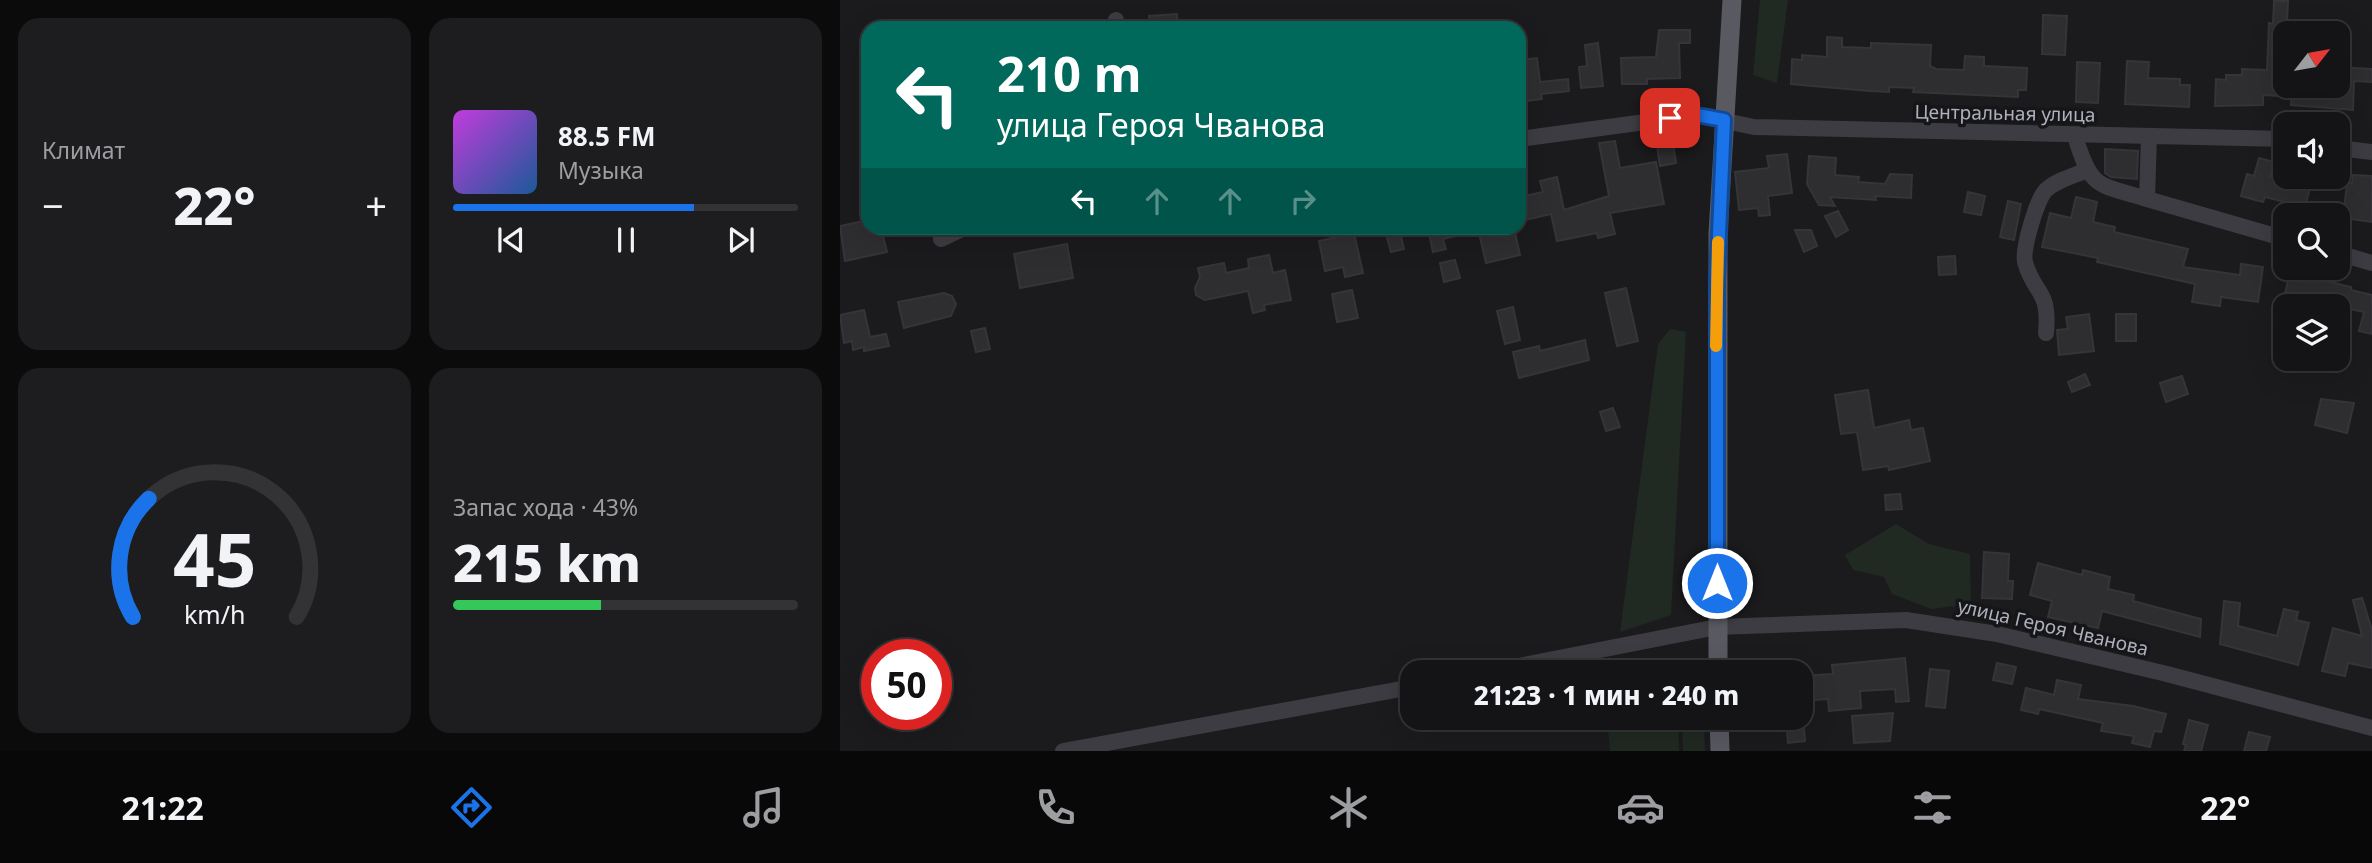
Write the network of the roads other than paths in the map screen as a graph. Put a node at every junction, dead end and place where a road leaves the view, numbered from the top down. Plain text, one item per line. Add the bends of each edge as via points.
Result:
1 (1732, 0) edge
2 (1724, 120) junction
3 (2075, 136) junction
4 (2149, 136) junction
5 (1526, 138) edge
6 (2273, 139) edge
7 (2350, 149) edge
8 (2372, 152) edge
9 (2085, 171) junction
10 (2147, 199) junction
11 (949, 235) edge
12 (2273, 235) edge
13 (941, 239) dead end
14 (2350, 257) edge
15 (2372, 263) edge
16 (2046, 332) dead end
17 (1717, 627) junction
18 (1549, 660) edge
19 (1718, 660) edge
20 (1400, 689) edge
21 (2372, 728) edge
22 (1719, 730) edge
23 (1063, 751) edge
24 (1720, 751) edge

1 - 2 main road
2 - 3 street, Центральная улица via 1754,127
2 - 5 street via 1697,115
2 - 17 main road via 1717,300
3 - 4 street, Центральная улица
3 - 9 street
4 - 6 street, Центральная улица
4 - 10 street
7 - 8 street
9 - 10 street via 2099,184
9 - 16 street via 2041,195 2025,248 2027,267 2048,308
10 - 12 street
11 - 13 street
14 - 15 street
17 - 18 street, улица Героя Чванова
17 - 19 main road
17 - 21 street, улица Героя Чванова via 1816,621 1941,623 2164,673
20 - 23 street
22 - 24 main road

